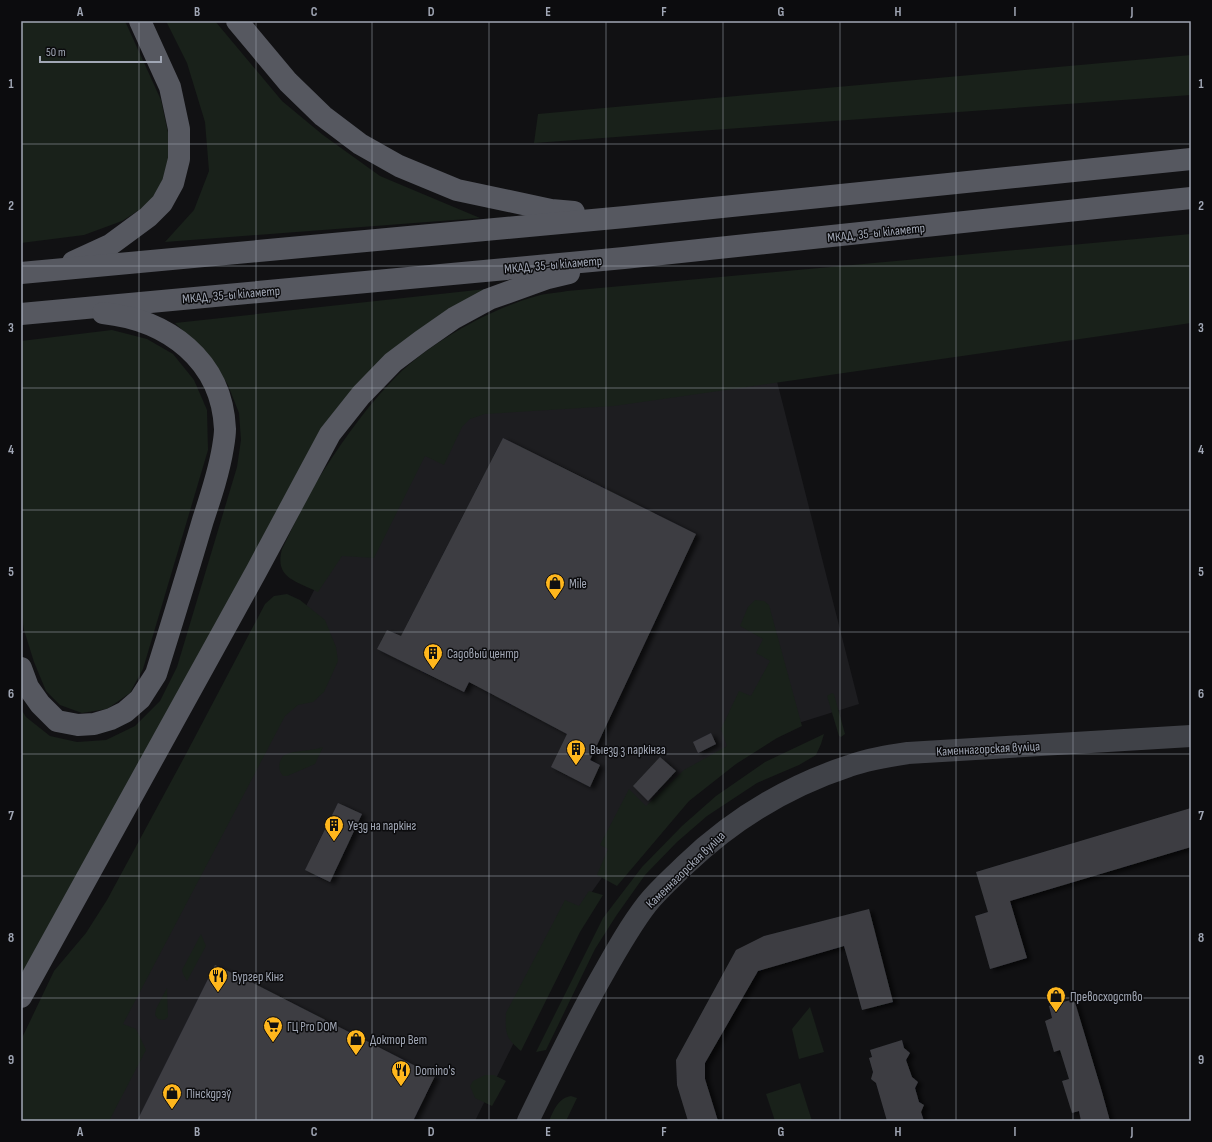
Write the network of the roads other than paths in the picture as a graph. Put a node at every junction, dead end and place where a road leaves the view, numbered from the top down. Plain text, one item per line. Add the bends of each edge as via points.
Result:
1 (140, 21) edge
2 (237, 21) edge
3 (1191, 159) edge
4 (1191, 198) edge
5 (625, 217) junction
6 (624, 258) junction
7 (60, 268) junction
8 (21, 273) edge
9 (68, 310) junction
10 (21, 314) edge
11 (21, 668) edge
12 (1191, 736) edge
13 (21, 997) edge
14 (528, 1121) edge

1 - 7 highway via 170,87 179,129 179,160 173,183 162,203 148,217 110,245
2 - 5 highway via 288,82 324,116 360,144 399,166 457,190 551,210
3 - 5 highway
4 - 6 highway, МКАД, 35-ы кіламетр
5 - 7 highway
6 - 9 highway, МКАД, 35-ы кіламетр
6 - 13 highway via 548,278 489,299 420,341 393,362 357,400 330,434
7 - 8 highway
9 - 10 highway, МКАД, 35-ы кіламетр
9 - 11 highway via 120,315 160,328 181,341 211,376 221,401 225,430 220,468 156,674 140,699 125,712 110,719 78,726 57,720 40,704 28,687
12 - 14 main road, Каменнагорская вуліца via 901,754 849,765 796,786 758,808 727,828 699,852 665,885 631,926 587,1003

